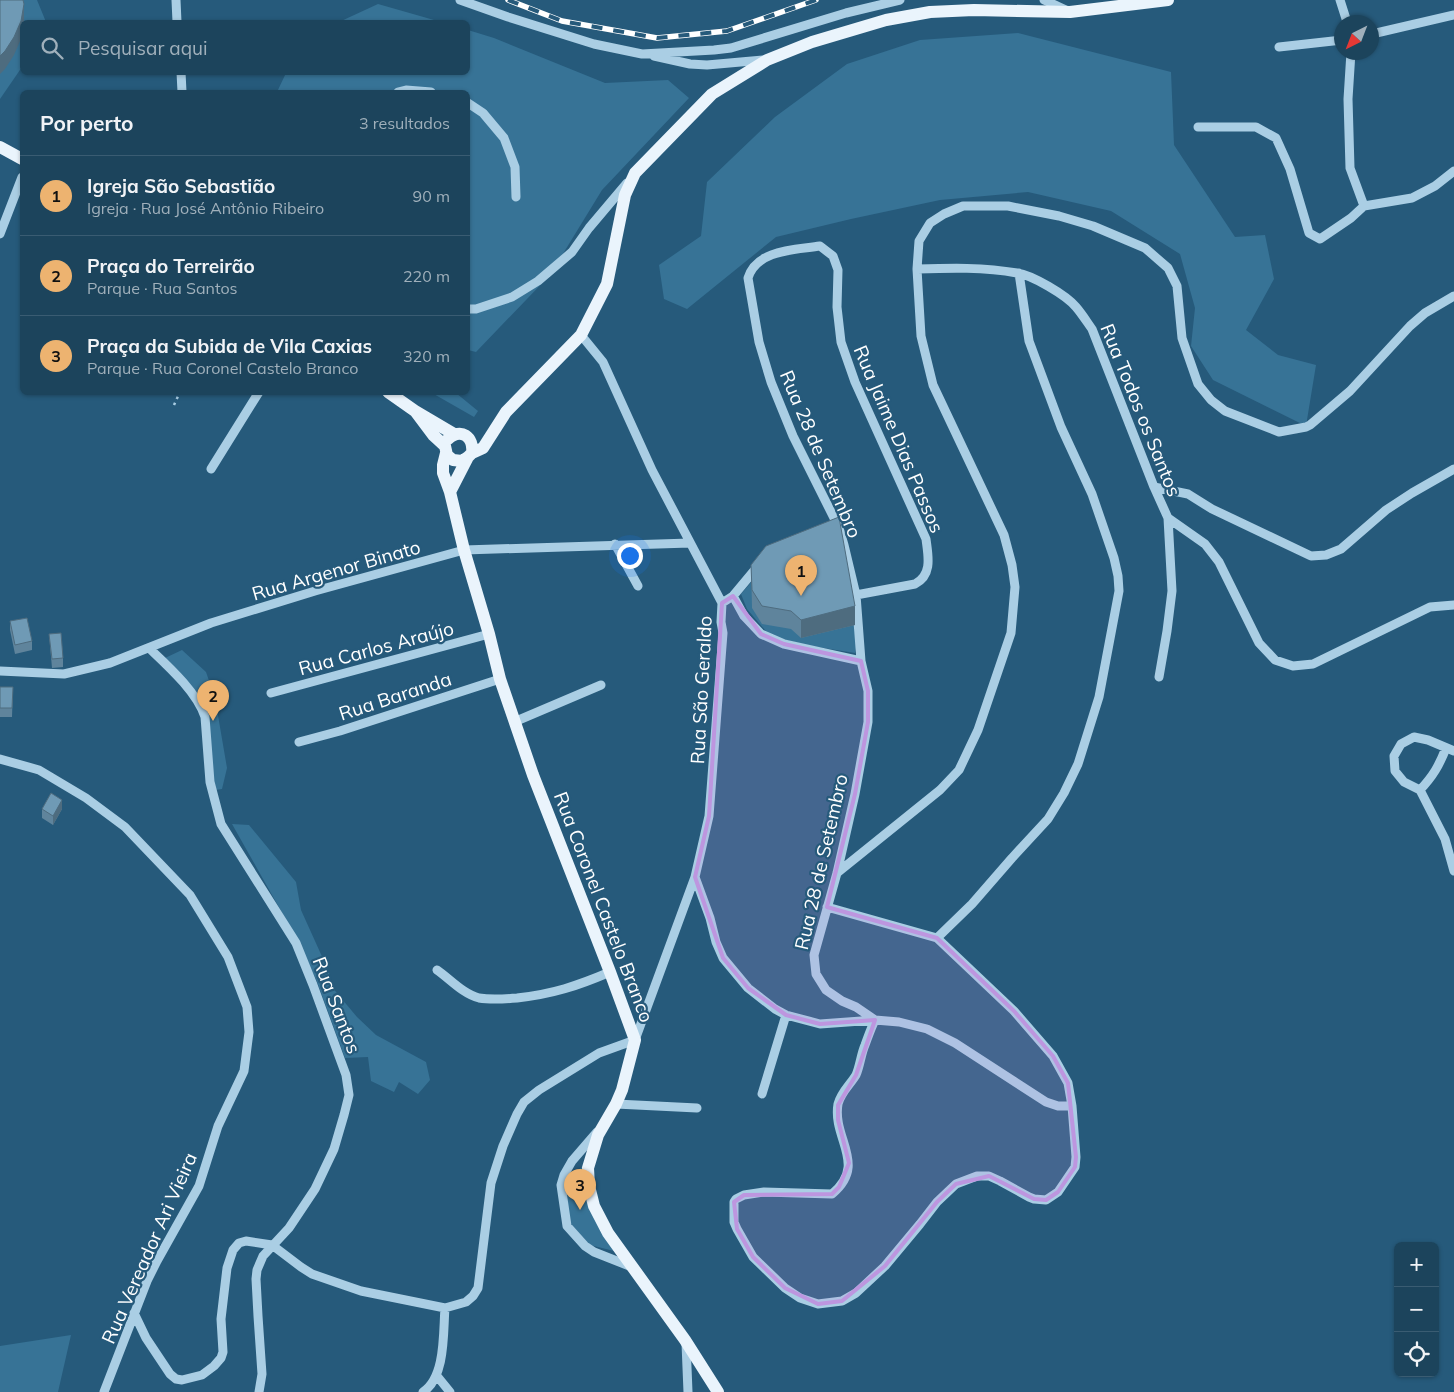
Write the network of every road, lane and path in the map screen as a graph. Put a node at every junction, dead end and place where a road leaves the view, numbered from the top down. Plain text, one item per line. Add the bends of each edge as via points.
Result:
1 (176, 0) edge
2 (460, 0) edge
3 (900, 0) edge
4 (1044, 0) edge
5 (1168, 0) edge
6 (1340, 0) edge
7 (1070, 12) junction
8 (1345, 15) edge
9 (1454, 15) edge
10 (178, 20) edge
11 (1379, 32) edge
12 (1334, 41) edge
13 (1279, 47) dead end
14 (642, 54) junction
15 (767, 60) junction
16 (1350, 60) edge
17 (180, 75) edge
18 (182, 90) edge
19 (470, 104) edge
20 (1198, 127) dead end
21 (0, 147) edge
22 (20, 158) edge
23 (1454, 171) edge
24 (635, 174) junction
25 (20, 182) edge
26 (516, 197) dead end
27 (1364, 206) junction
28 (0, 234) edge
29 (917, 269) junction
30 (838, 270) joint
31 (1019, 273) junction
32 (1454, 296) edge
33 (470, 309) edge
34 (582, 336) junction
35 (179, 395) edge
36 (257, 395) edge
37 (392, 395) edge
38 (174, 405) dead end
39 (415, 411) junction
40 (496, 430) junction
41 (454, 434) junction
42 (470, 439) junction
43 (446, 450) junction
44 (470, 455) junction
45 (210, 469) dead end
46 (1454, 469) edge
47 (1154, 487) junction
48 (450, 492) junction
49 (1168, 518) junction
50 (690, 543) junction
51 (615, 544) junction
52 (464, 550) junction
53 (764, 558) edge
54 (638, 586) dead end
55 (856, 595) junction
56 (733, 596) junction
57 (722, 603) junction
58 (1454, 605) edge
59 (489, 634) junction
60 (149, 648) junction
61 (861, 661) junction
62 (0, 671) edge
63 (1159, 677) dead end
64 (500, 679) junction
65 (601, 685) dead end
66 (271, 693) dead end
67 (514, 722) junction
68 (299, 742) dead end
69 (1450, 750) edge
70 (0, 759) edge
71 (1420, 790) junction
72 (1454, 871) edge
73 (837, 873) junction
74 (695, 877) junction
75 (826, 907) junction
76 (937, 938) junction
77 (437, 970) dead end
78 (610, 972) junction
79 (786, 1015) junction
80 (875, 1020) junction
81 (635, 1040) junction
82 (762, 1094) dead end
83 (616, 1104) junction
84 (1072, 1106) junction
85 (697, 1108) dead end
86 (605, 1122) junction
87 (272, 1245) junction
88 (632, 1267) junction
89 (445, 1308) junction
90 (134, 1312) junction
91 (685, 1340) junction
92 (437, 1376) junction
93 (104, 1392) edge
94 (259, 1392) edge
95 (423, 1392) edge
96 (450, 1392) edge
97 (688, 1392) edge
98 (718, 1392) edge

1 - 10 street
2 - 14 street via 594,44
3 - 14 street via 731,48
4 - 7 street
5 - 7 main road
6 - 8 street
7 - 15 main road via 974,10 922,14 886,20 812,42
9 - 11 street
12 - 13 street
14 - 15 street via 707,65
15 - 24 main road via 712,94
16 - 27 street via 1350,168
17 - 18 street
19 - 26 street via 483,113 504,138 515,167
20 - 27 street via 1256,127 1276,138 1290,170 1309,233 1320,239
21 - 22 main road
23 - 27 street via 1412,198
24 - 33 street via 572,252 538,282 512,296
24 - 34 main road via 625,195 607,284
25 - 28 street
29 - 31 street, Rua Todos os Santos via 972,268
29 - 32 street via 919,241 930,223 963,206 1008,206 1060,216 1145,248 1168,268 1176,286 1182,338 1198,384 1226,411 1279,432 1310,424 1350,391 1410,326
29 - 73 street via 920,336 933,385 1004,536 1012,565 1011,632 978,730 959,770 940,790
30 - 55 street, Rua Jaime Dias Passos via 837,307 841,342 855,382 926,539 930,563 924,578 915,584
30 - 55 street, Rua 28 de Setembro via 833,256 820,246 781,252 760,261 748,278 759,342 771,382 793,436 839,528
31 - 47 street, Rua Todos os Santos via 1064,297 1092,329
31 - 76 street via 1029,341 1061,427 1092,494 1114,558 1119,591 1099,697 1078,764 1064,793 1048,819
34 - 40 main road via 506,412
34 - 50 street, Rua São Geraldo via 603,362 652,470
35 - 38 path
36 - 45 street
37 - 39 main road
39 - 41 main road
39 - 43 main road
40 - 42 main road
40 - 44 main road via 483,448
41 - 42 main road via 465,434
41 - 43 main road
42 - 44 main road via 473,446
43 - 44 main road via 455,461 462,461
43 - 48 main road, Rua Coronel Castelo Branco via 443,473
44 - 48 main road
46 - 47 street via 1386,510 1341,549 1312,556 1188,494
47 - 49 street, Rua Todos os Santos
48 - 52 main road, Rua Coronel Castelo Branco
49 - 58 street, Rua Todos os Santos via 1205,544 1219,562 1259,643 1275,660 1293,666 1313,664 1430,607
49 - 63 street, Rua Todos os Santos via 1172,591
50 - 51 street, Rua Argenor Binato
50 - 57 street, Rua São Geraldo
51 - 52 street, Rua Argenor Binato
51 - 54 street
52 - 59 main road, Rua Coronel Castelo Branco
52 - 60 street, Rua Argenor Binato via 220,620
53 - 56 street
55 - 61 street, Rua 28 de Setembro
56 - 57 street
56 - 61 street via 744,616 761,634 784,644
57 - 74 street, Rua São Geraldo via 723,634 709,816
59 - 64 main road, Rua Coronel Castelo Branco
59 - 66 street, Rua Carlos Araújo
60 - 62 street, Rua Argenor Binato via 110,663 64,674
60 - 87 street, Rua Santos via 203,709 210,782 221,824 296,943 346,1075 348,1095 334,1149 315,1189 290,1228
61 - 73 street, Rua 28 de Setembro via 868,691 868,722
64 - 67 main road, Rua Coronel Castelo Branco
64 - 68 street, Rua Baranda
65 - 67 street
67 - 78 main road, Rua Coronel Castelo Branco
69 - 71 street
69 - 71 street via 1414,737 1401,744 1394,756 1395,771 1404,782
70 - 90 street, Rua Vereador Ari Vieira via 39,770 86,798 125,827 190,895 228,957 248,1007 249,1032 244,1071 218,1126 199,1186 157,1261
71 - 72 street via 1445,839
73 - 75 street, Rua 28 de Setembro
74 - 79 street via 723,958 748,988
74 - 81 street, Rua São Geraldo
75 - 76 street
75 - 80 street, Rua 28 de Setembro via 814,955 816,974 826,990
76 - 84 street via 1014,1012 1052,1056 1068,1083
77 - 78 street via 478,998 503,1000 541,996
78 - 81 main road, Rua Coronel Castelo Branco
79 - 80 street via 820,1024
79 - 82 street
80 - 84 street via 899,1022 927,1030 954,1043 1046,1102
80 - 84 street via 856,1074 838,1104 838,1120 849,1164 839,1187 832,1194 764,1192 744,1195 734,1202 734,1222 754,1257 785,1288 800,1298 818,1304 842,1301 856,1293 886,1266 937,1202 956,1184 977,1176 989,1176 1034,1200 1046,1200 1058,1192 1075,1167
81 - 83 main road, Rua Coronel Castelo Branco
81 - 89 street via 599,1053 524,1102 503,1146 491,1183 478,1288 466,1302
83 - 85 street
83 - 86 main road, Rua Coronel Castelo Branco
86 - 88 main road, Rua Coronel Castelo Branco via 588,1168 589,1186 594,1206 608,1233
86 - 88 street via 564,1175 561,1185 567,1226 589,1249
87 - 89 street via 300,1267 320,1277 361,1291
87 - 90 street via 246,1241 233,1250 227,1268 221,1319 223,1352 214,1366 202,1375 182,1380 170,1374 146,1338
87 - 94 street, Rua Santos via 263,1256 256,1279 262,1374
88 - 91 main road, Rua Coronel Castelo Branco
89 - 92 street via 442,1355
90 - 93 street, Rua Vereador Ari Vieira
91 - 97 street
91 - 98 main road, Rua Coronel Castelo Branco
92 - 95 street
92 - 96 street

